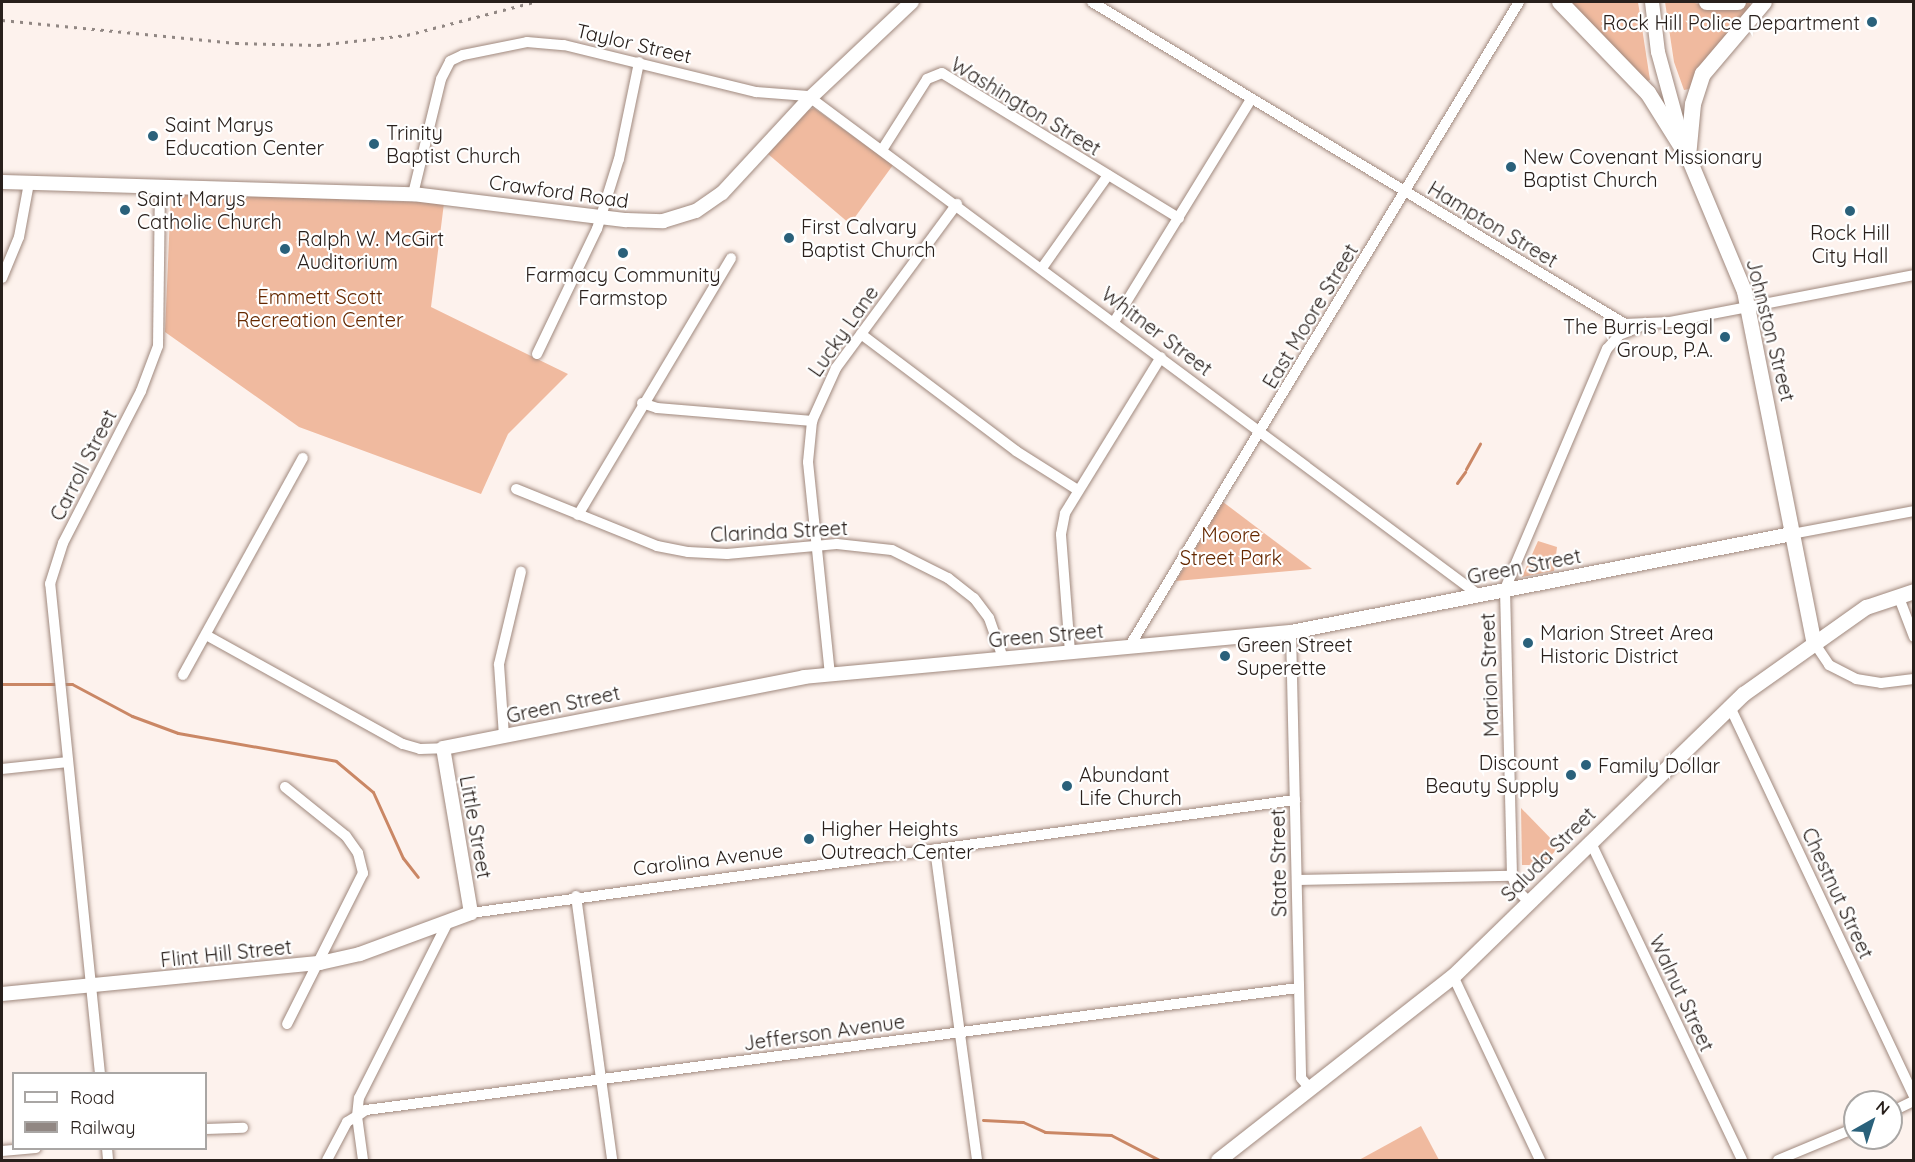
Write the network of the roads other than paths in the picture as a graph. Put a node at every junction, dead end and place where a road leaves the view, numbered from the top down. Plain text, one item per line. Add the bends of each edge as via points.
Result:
1 (912, 2) edge
2 (1092, 2) edge
3 (1519, 2) edge
4 (1560, 2) edge
5 (1652, 2) edge
6 (1707, 2) edge
7 (1738, 2) edge
8 (1764, 2) edge
9 (639, 62) junction
10 (810, 98) junction
11 (1251, 99) junction
12 (882, 150) junction
13 (1688, 157) junction
14 (1108, 175) junction
15 (2, 182) edge
16 (29, 183) junction
17 (160, 185) junction
18 (1406, 193) junction
19 (413, 194) junction
20 (957, 204) junction
21 (600, 216) junction
22 (1179, 218) junction
23 (731, 258) dead end
24 (1042, 268) junction
25 (1914, 275) edge
26 (2, 278) edge
27 (1748, 306) junction
28 (1610, 317) junction
29 (1114, 322) junction
30 (1641, 326) junction
31 (861, 334) junction
32 (1607, 349) junction
33 (537, 354) dead end
34 (1161, 357) junction
35 (642, 403) junction
36 (812, 421) junction
37 (1261, 430) junction
38 (303, 458) dead end
39 (516, 489) dead end
40 (1078, 490) junction
41 (1914, 511) edge
42 (578, 515) junction
43 (1792, 534) junction
44 (816, 544) junction
45 (521, 572) dead end
46 (1505, 590) junction
47 (1906, 593) edge
48 (1479, 595) junction
49 (1291, 632) junction
50 (206, 635) junction
51 (1914, 637) edge
52 (1813, 641) junction
53 (1129, 647) junction
54 (1070, 652) junction
55 (1003, 658) junction
56 (183, 675) dead end
57 (830, 675) junction
58 (1914, 680) edge
59 (1730, 706) junction
60 (504, 736) junction
61 (443, 748) junction
62 (68, 762) junction
63 (2, 769) edge
64 (285, 787) dead end
65 (1295, 800) junction
66 (1590, 841) junction
67 (935, 849) junction
68 (1512, 876) junction
69 (1297, 880) junction
70 (576, 896) junction
71 (1529, 902) junction
72 (471, 913) junction
73 (449, 920) junction
74 (320, 963) junction
75 (1453, 976) junction
76 (91, 986) junction
77 (1298, 988) junction
78 (2, 994) edge
79 (287, 1024) dead end
80 (960, 1033) junction
81 (100, 1072) edge
82 (601, 1080) junction
83 (1311, 1090) junction
84 (1914, 1096) edge
85 (357, 1116) junction
86 (243, 1128) dead end
87 (207, 1129) edge
88 (1843, 1133) edge
89 (19, 1150) edge
90 (2, 1151) edge
91 (327, 1161) edge
92 (363, 1161) edge
93 (612, 1161) edge
94 (977, 1161) edge
95 (1218, 1161) edge
96 (1540, 1161) edge
97 (1742, 1161) edge
98 (1778, 1161) edge

1 - 10 street, Crawford Road
2 - 11 street, Hampton Street
3 - 18 street, East Moore Street
4 - 13 main road via 1648,93
5 - 13 street, Johnston Street via 1658,52
6 - 7 main road
8 - 13 main road via 1698,84
9 - 10 street, Taylor Street via 756,92
9 - 19 street, Taylor Street via 564,45 527,42 450,61 438,89
9 - 21 street via 618,159
10 - 12 street, Whitner Street
10 - 21 street, Crawford Road via 728,187 696,211 651,223
11 - 18 street, Hampton Street
11 - 22 street
12 - 14 street, Washington Street via 927,79 937,72
12 - 20 street, Whitner Street
13 - 27 main road, Johnston Street via 1735,264
14 - 22 street, Washington Street
14 - 24 street
15 - 16 street, Crawford Road
16 - 17 street, Crawford Road
16 - 26 street via 19,237
17 - 19 street, Crawford Road
17 - 62 street, Carroll Street via 158,346 141,391 52,571
18 - 28 street, Hampton Street
18 - 37 street, East Moore Street
19 - 21 street, Crawford Road
20 - 24 street, Whitner Street
20 - 31 street, Lucky Lane
21 - 33 street via 586,254
22 - 29 street
23 - 35 street
24 - 29 street, Whitner Street
25 - 27 street, Hampton Street
27 - 30 street, Hampton Street
27 - 43 main road, Johnston Street
28 - 30 street, Hampton Street
28 - 32 street, Marion Street via 1613,328
29 - 34 street, Whitner Street
30 - 32 street, Marion Street via 1619,335
31 - 36 street, Lucky Lane via 827,381
31 - 40 street via 1016,452
32 - 46 street, Marion Street
34 - 37 street, Whitner Street
34 - 40 street
35 - 36 street via 657,408
35 - 42 street
36 - 44 street, Lucky Lane via 808,462
37 - 48 street, Whitner Street
37 - 53 street, East Moore Street
38 - 50 street
39 - 42 street, Clarinda Street
40 - 54 street via 1065,513 1061,534
41 - 43 street, Green Street
42 - 44 street, Clarinda Street via 657,546 703,554
43 - 46 street, Green Street
43 - 52 main road, Johnston Street
44 - 55 street, Clarinda Street via 860,544 892,550 948,578 982,608
44 - 57 street, Lucky Lane
45 - 60 street via 499,664
46 - 48 street, Green Street
46 - 68 street, Marion Street
47 - 51 street
47 - 52 main road, Saluda Street via 1866,607
48 - 49 street, Green Street
49 - 53 street, Green Street
49 - 65 street, State Street
50 - 56 street
50 - 61 street, Green Street via 403,744 420,749
52 - 58 street via 1829,665 1856,679 1881,683
52 - 59 main road, Saluda Street
53 - 54 street, Green Street
54 - 55 street, Green Street
55 - 57 street, Green Street
57 - 60 street, Green Street via 755,684
59 - 66 main road, Saluda Street
59 - 84 street, Chestnut Street
60 - 61 street, Green Street
61 - 72 street, Little Street
62 - 63 street
62 - 76 street, Carroll Street
64 - 74 street via 336,826 361,861 361,880
65 - 67 street, Carolina Avenue
65 - 69 street, State Street
66 - 71 main road, Saluda Street
66 - 97 street, Walnut Street
67 - 70 street, Carolina Avenue
67 - 80 street
68 - 69 street
68 - 71 street via 1517,890
69 - 77 street, State Street
70 - 72 street, Carolina Avenue
70 - 82 street
71 - 75 main road, Saluda Street
72 - 73 street, Carolina Avenue
73 - 74 street, Flint Hill Street via 360,954
73 - 85 street via 359,1098
74 - 76 street, Flint Hill Street
74 - 79 street
75 - 83 main road, Saluda Street
75 - 96 street
76 - 78 street, Flint Hill Street
76 - 81 street, Carroll Street
77 - 80 street, Jefferson Avenue
77 - 83 street, State Street via 1301,1078
80 - 82 street, Jefferson Avenue
80 - 94 street
82 - 85 street, Jefferson Avenue via 366,1110
82 - 93 street
83 - 95 main road, Saluda Street
85 - 91 street via 347,1122
85 - 92 street
86 - 87 street
88 - 98 street
89 - 90 street

